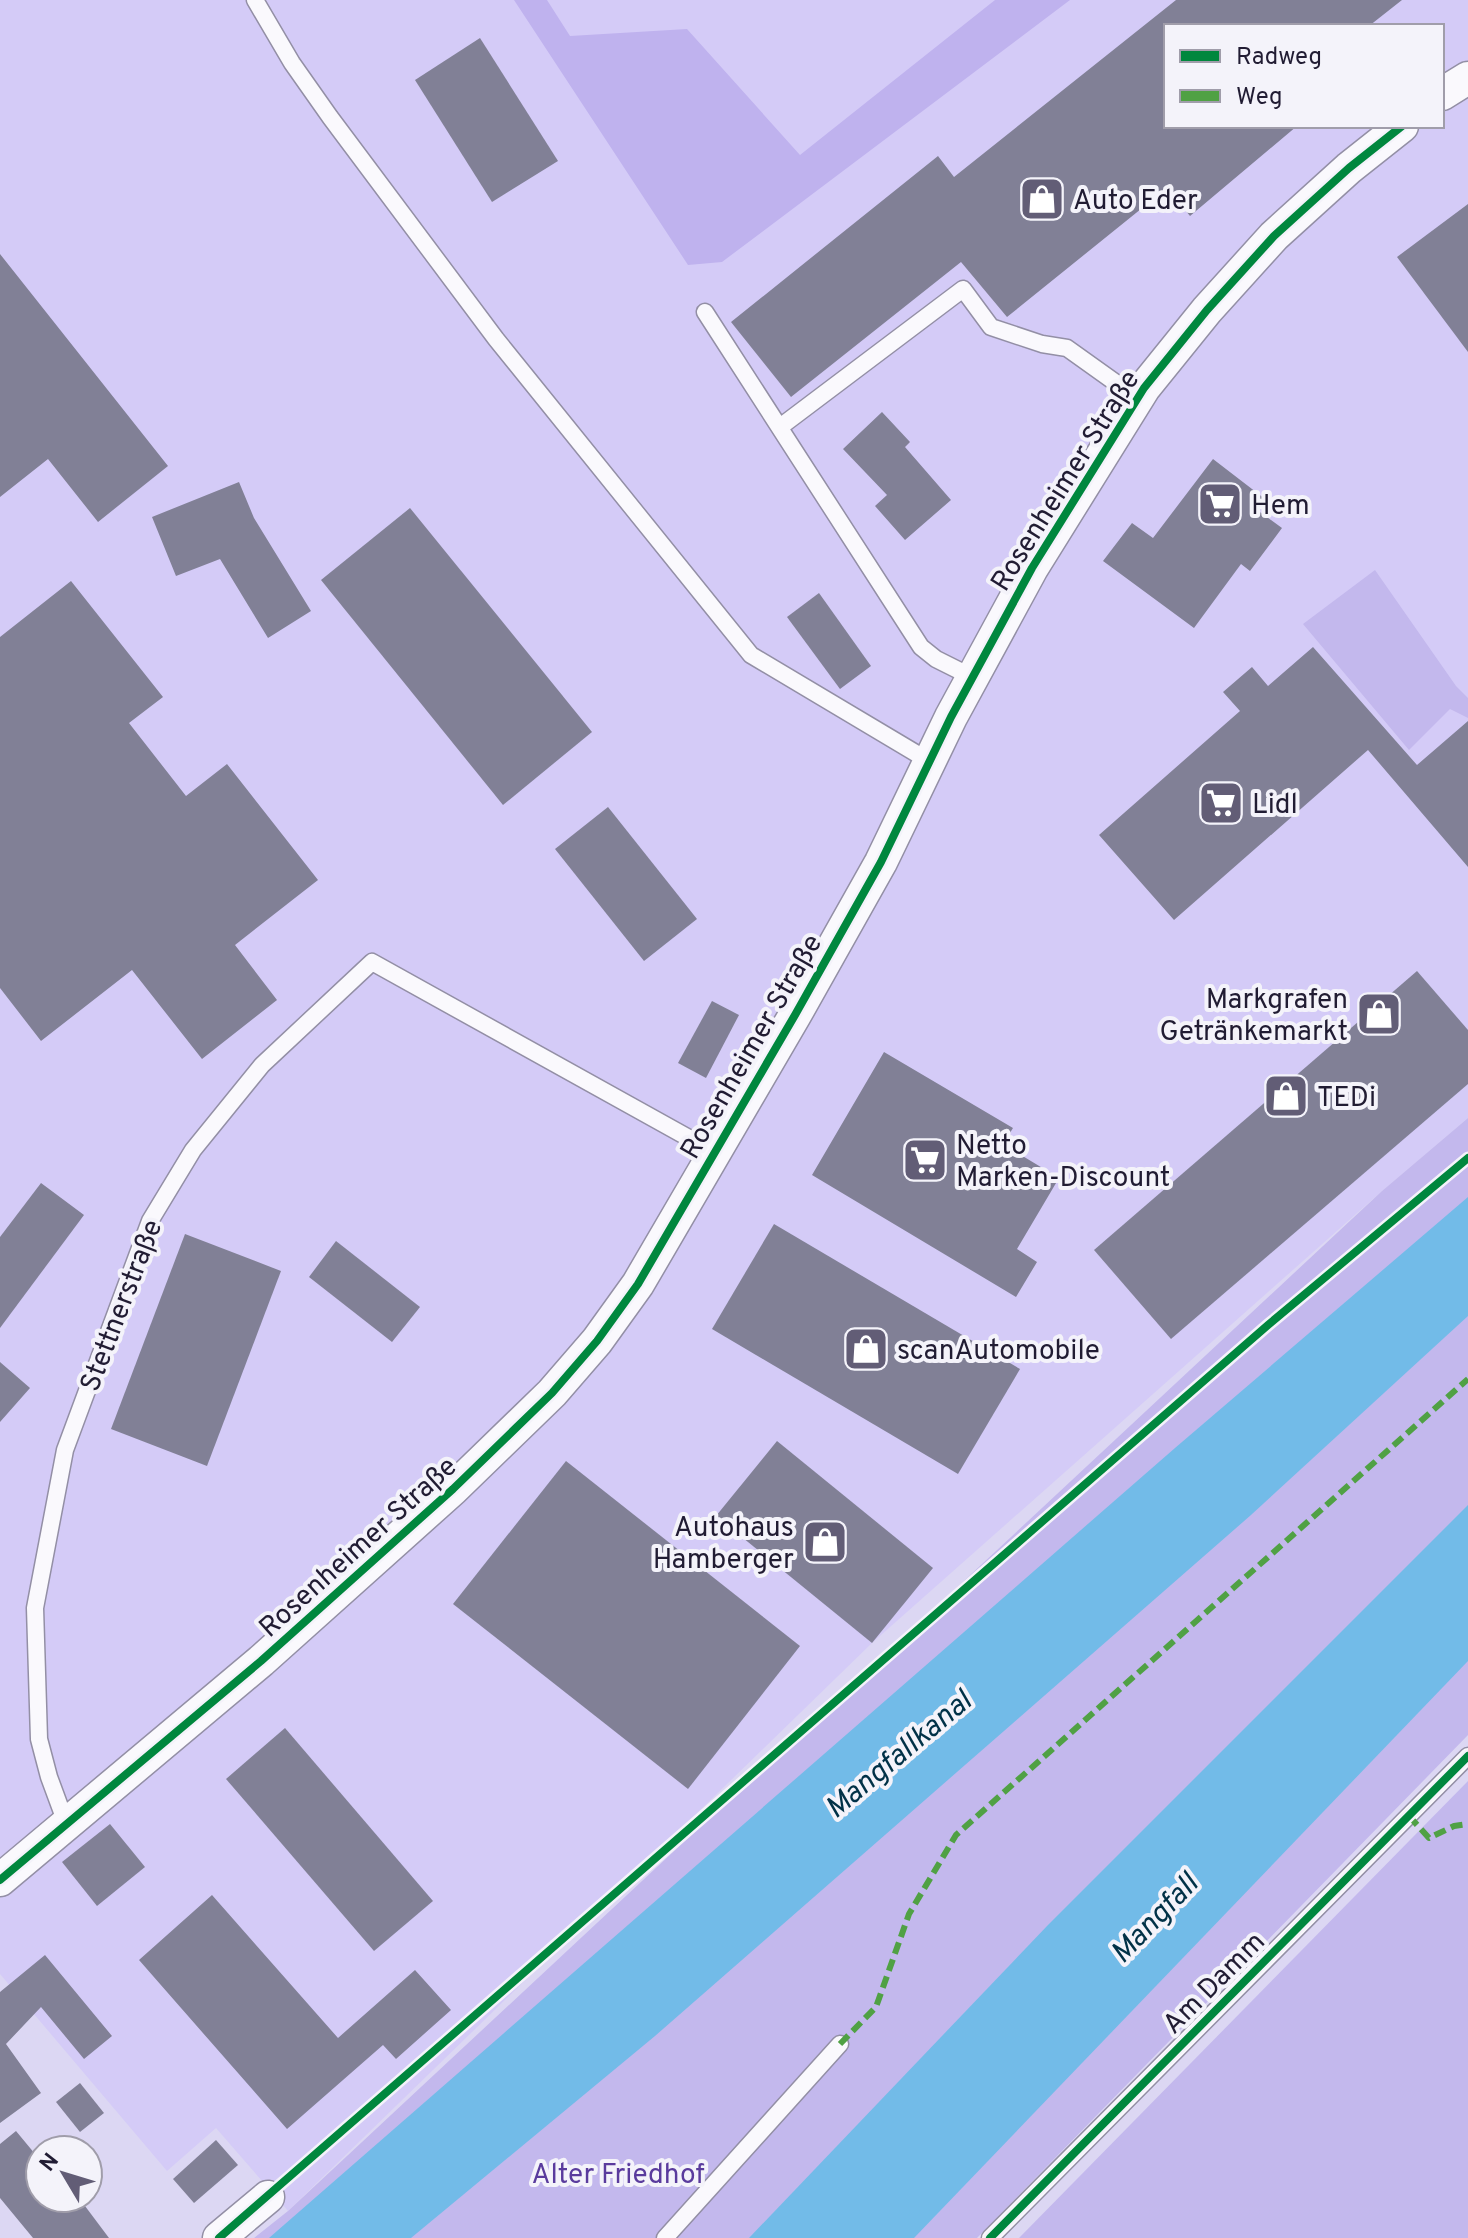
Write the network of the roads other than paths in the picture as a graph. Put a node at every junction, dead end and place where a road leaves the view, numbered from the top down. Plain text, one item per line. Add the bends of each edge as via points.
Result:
1 (255, 0) edge
2 (1468, 78) edge
3 (1444, 93) edge
4 (1399, 128) edge
5 (705, 312) dead end
6 (1137, 398) junction
7 (780, 427) junction
8 (972, 677) junction
9 (929, 761) junction
10 (714, 1152) junction
11 (1468, 1756) edge
12 (66, 1823) junction
13 (0, 1880) edge
14 (840, 2044) dead end
15 (268, 2197) dead end
16 (219, 2238) edge
17 (665, 2238) edge
18 (990, 2238) edge

1 - 9 lane via 330,117 496,339 751,655
2 - 3 street
4 - 6 street, Rosenheimer Straße via 1274,236
5 - 7 lane
6 - 7 lane via 1067,348 991,327 963,289
6 - 8 street, Rosenheimer Straße
7 - 8 lane via 921,647
8 - 9 street, Rosenheimer Straße
9 - 10 street, Rosenheimer Straße via 881,862
10 - 12 street, Rosenheimer Straße via 638,1284 552,1393 261,1661
10 - 12 lane, Stettnerstraße via 372,962 262,1065 193,1150 150,1221 65,1450 35,1608 39,1739
11 - 18 lane, Am Damm
12 - 13 street, Rosenheimer Straße
14 - 17 lane
15 - 16 street

